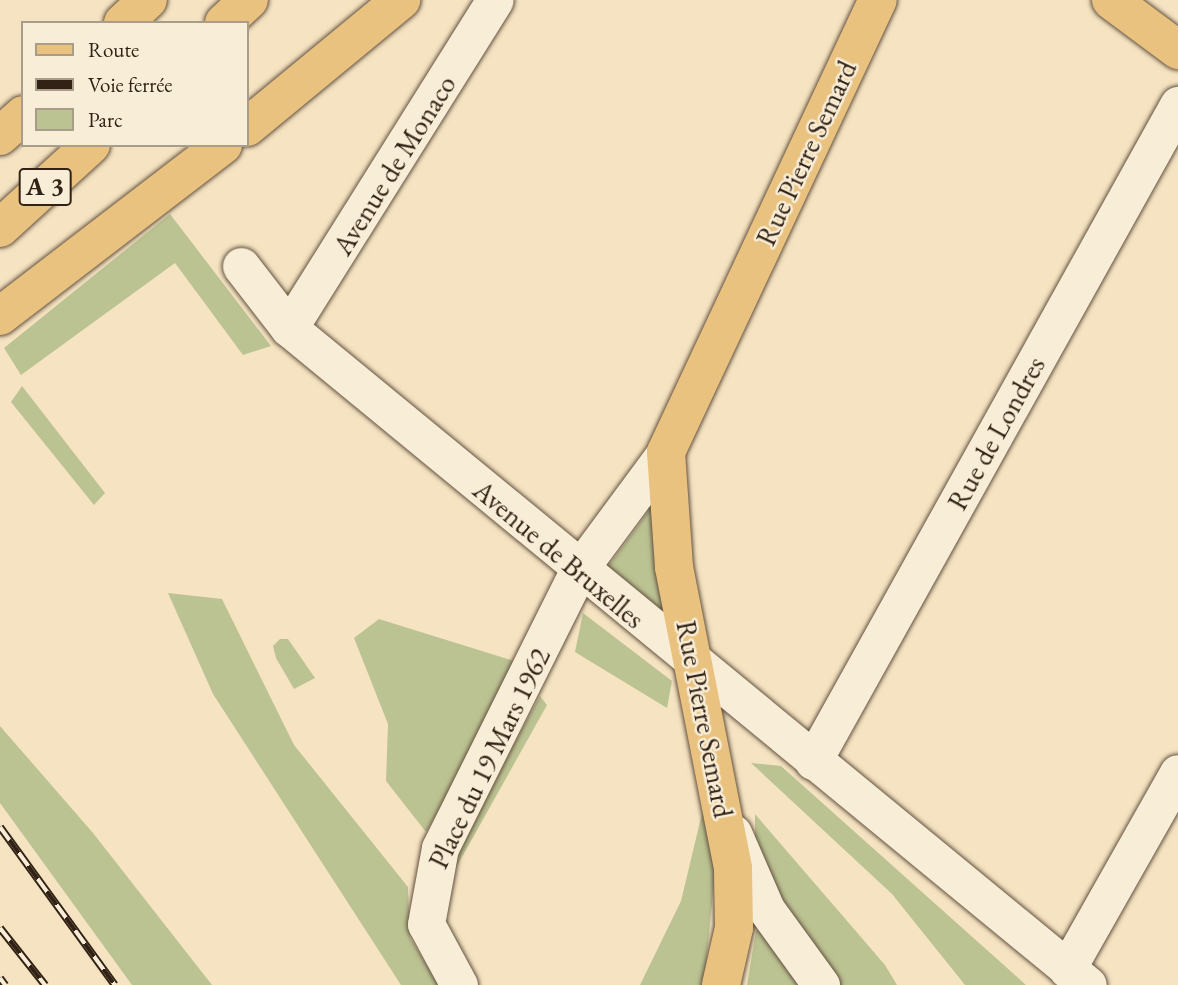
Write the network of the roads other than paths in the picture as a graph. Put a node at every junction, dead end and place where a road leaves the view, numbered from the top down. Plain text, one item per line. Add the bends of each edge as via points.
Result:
1 (148, 0) edge
2 (250, 0) edge
3 (401, 0) edge
4 (495, 0) edge
5 (1111, 0) edge
6 (876, 2) edge
7 (125, 21) edge
8 (226, 21) edge
9 (1178, 50) edge
10 (1178, 105) edge
11 (21, 118) edge
12 (248, 126) edge
13 (0, 136) edge
14 (88, 147) edge
15 (221, 147) edge
16 (0, 228) edge
17 (241, 266) dead end
18 (0, 316) edge
19 (289, 328) junction
20 (666, 452) junction
21 (578, 571) junction
22 (697, 668) junction
23 (813, 761) junction
24 (1178, 773) edge
25 (724, 813) junction
26 (1077, 977) edge
27 (459, 985) edge
28 (721, 985) edge
29 (821, 985) edge

1 - 7 main road
2 - 8 main road
3 - 12 main road
4 - 19 street, Avenue de Monaco
5 - 9 main road
6 - 20 main road, Rue Pierre Semard
10 - 23 street, Rue de Londres
11 - 13 main road, A 3
14 - 16 main road, A 3
15 - 18 main road
17 - 19 street, Avenue de Bruxelles
19 - 21 street, Avenue de Bruxelles
20 - 21 street, Rue Pierre Semard
20 - 22 main road, Rue Pierre Semard via 674,566
21 - 22 street, Avenue de Bruxelles
21 - 27 street, Place du 19 Mars 1962 via 434,865 426,924
22 - 23 street, Avenue de Bruxelles
22 - 25 main road, Rue Pierre Semard
23 - 26 street, Avenue de Bruxelles
24 - 26 street
25 - 28 main road, Rue Pierre Semard via 735,902
25 - 29 street via 766,909

